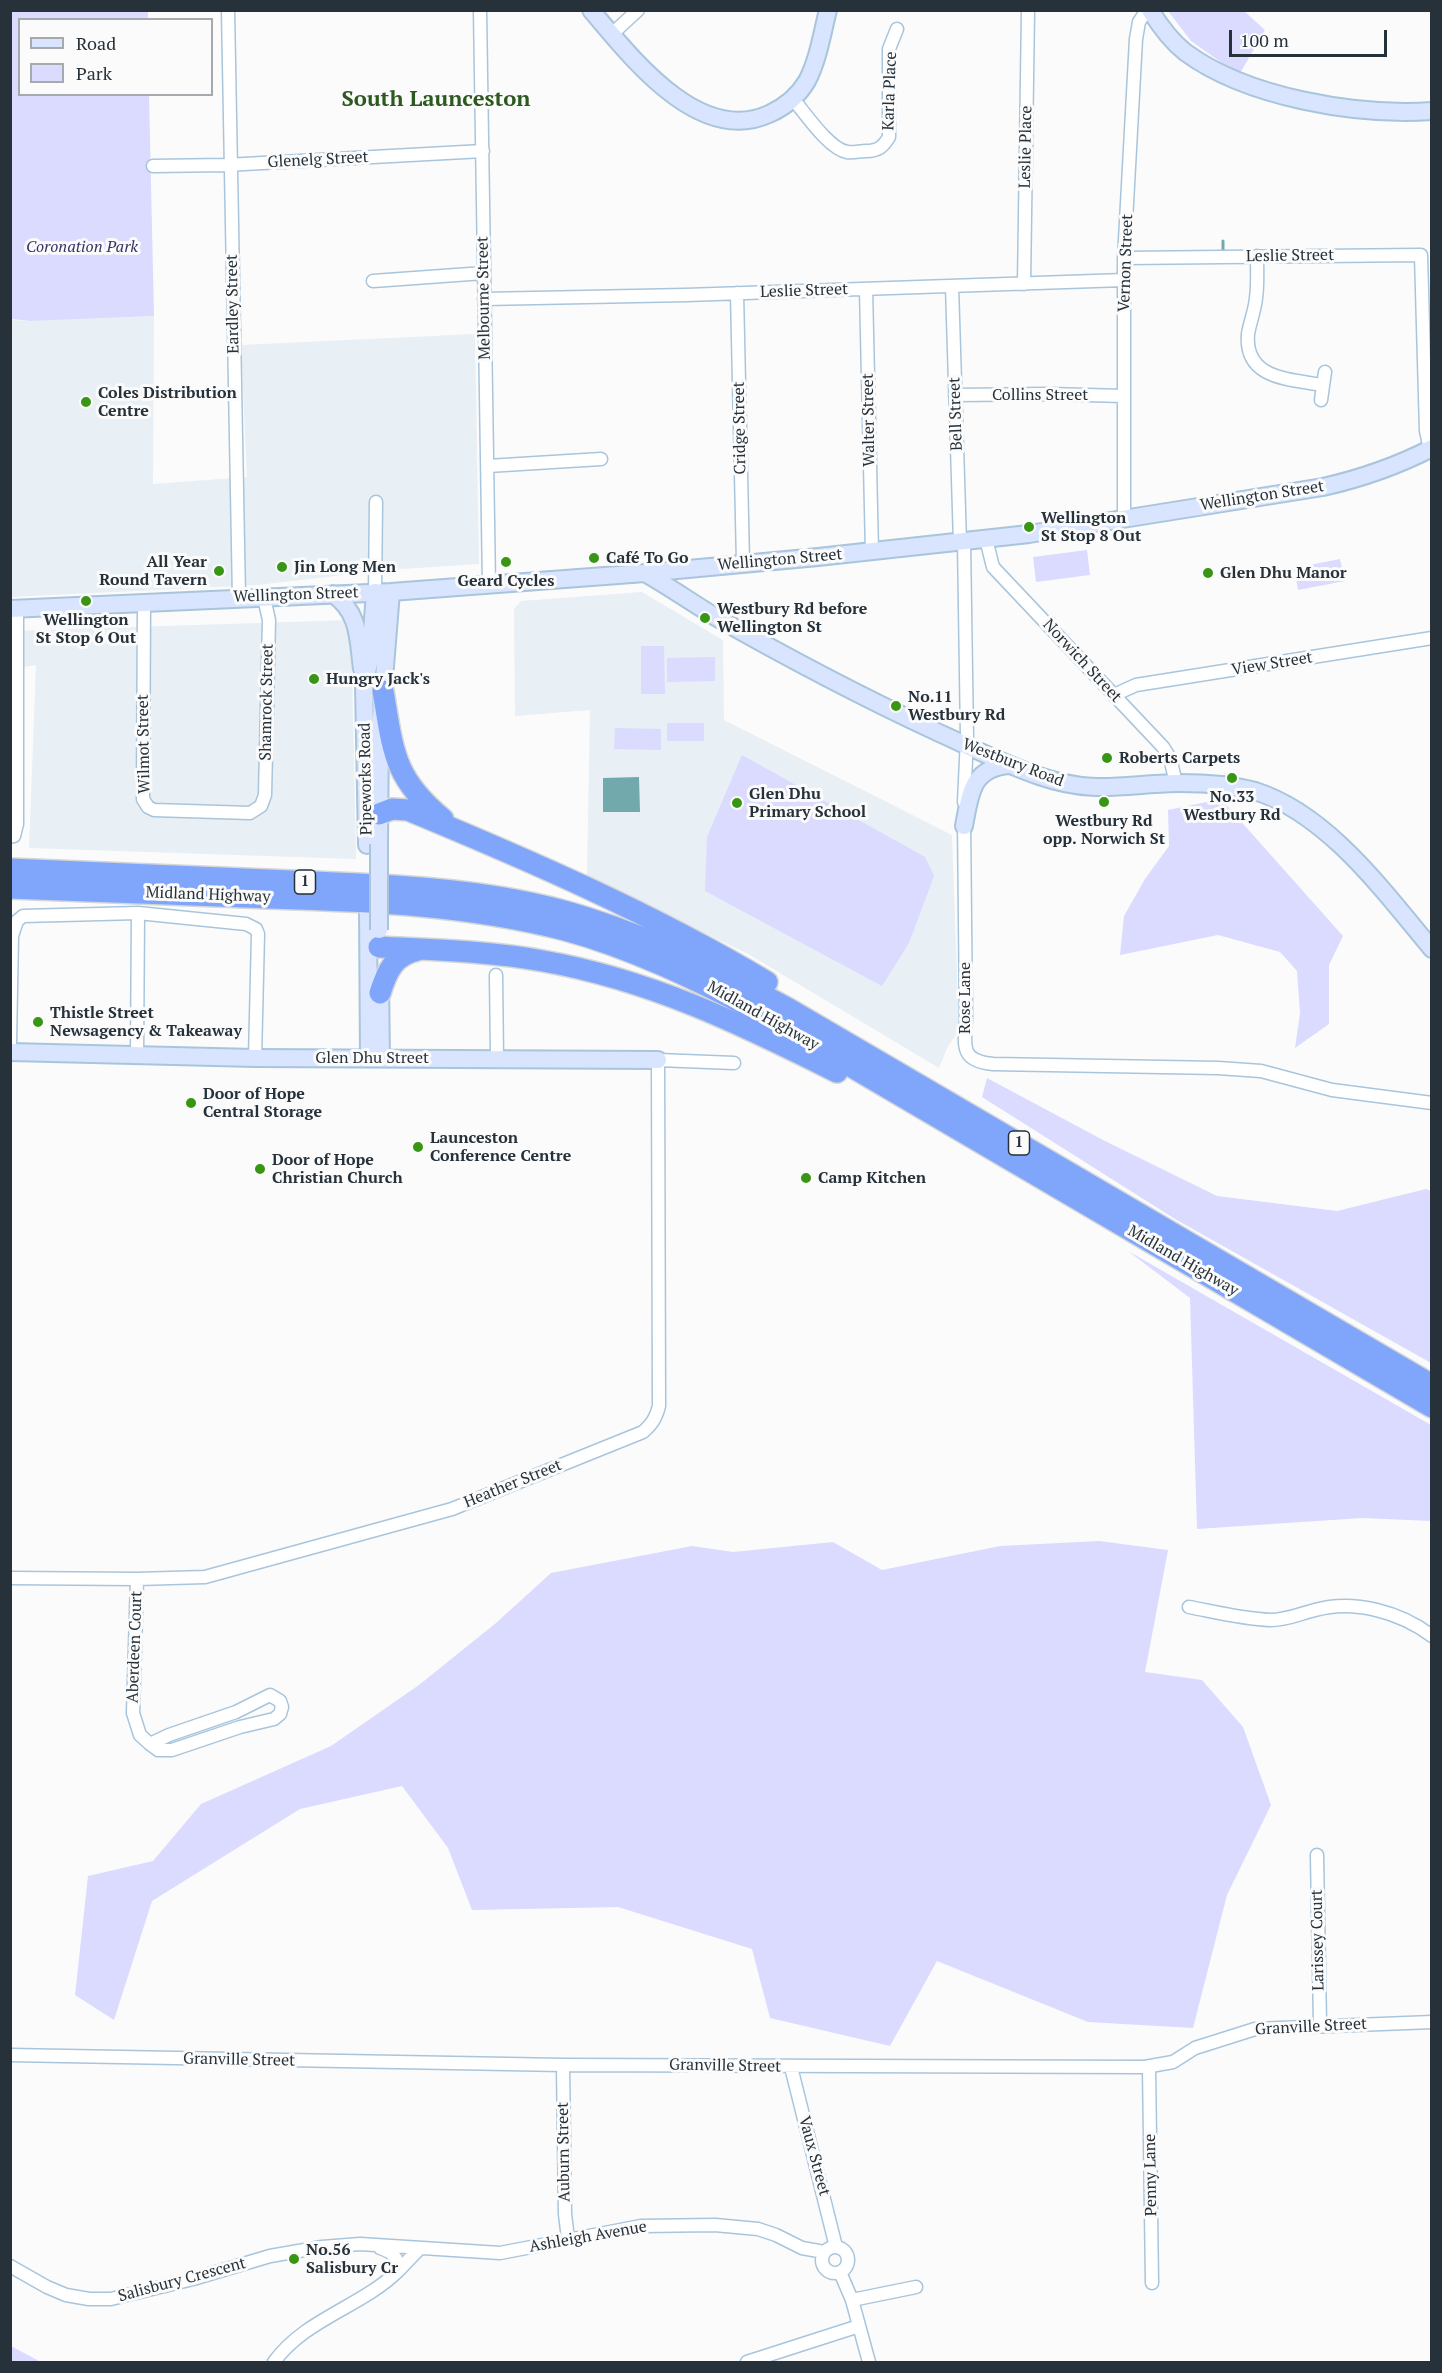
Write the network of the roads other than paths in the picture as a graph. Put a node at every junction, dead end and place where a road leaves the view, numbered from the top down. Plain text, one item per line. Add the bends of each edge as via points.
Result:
1 (228, 10) edge
2 (480, 10) edge
3 (591, 10) edge
4 (638, 10) edge
5 (828, 10) edge
6 (1028, 10) edge
7 (1149, 10) edge
8 (897, 28) dead end
9 (612, 34) junction
10 (793, 99) junction
11 (1431, 111) edge
12 (483, 151) junction
13 (230, 164) junction
14 (153, 166) dead end
15 (1257, 256) junction
16 (1124, 258) junction
17 (484, 273) junction
18 (1124, 280) junction
19 (373, 281) dead end
20 (1024, 284) junction
21 (952, 286) junction
22 (866, 289) junction
23 (737, 293) junction
24 (484, 299) junction
25 (1325, 372) dead end
26 (1322, 385) junction
27 (955, 395) junction
28 (1124, 396) junction
29 (1321, 400) dead end
30 (1431, 448) edge
31 (601, 459) dead end
32 (488, 466) junction
33 (376, 502) dead end
34 (1124, 518) junction
35 (986, 539) junction
36 (962, 542) junction
37 (872, 552) junction
38 (743, 563) junction
39 (645, 573) junction
40 (489, 585) junction
41 (383, 592) junction
42 (333, 594) junction
43 (239, 597) junction
44 (264, 598) junction
45 (144, 602) junction
46 (14, 609) edge
47 (1431, 638) edge
48 (370, 689) junction
49 (1114, 695) junction
50 (966, 745) junction
51 (1010, 765) junction
52 (1176, 783) junction
53 (261, 806) joint
54 (379, 814) junction
55 (964, 826) junction
56 (12, 836) edge
57 (474, 838) junction
58 (373, 845) junction
59 (10, 869) edge
60 (10, 888) edge
61 (138, 913) junction
62 (374, 938) junction
63 (421, 949) junction
64 (1431, 949) edge
65 (496, 975) dead end
66 (380, 993) junction
67 (10, 1043) edge
68 (10, 1052) edge
69 (137, 1055) junction
70 (255, 1058) junction
71 (375, 1058) junction
72 (497, 1059) junction
73 (658, 1060) junction
74 (734, 1063) dead end
75 (1431, 1103) edge
76 (1006, 1158) junction
77 (1062, 1168) junction
78 (1431, 1385) edge
79 (1431, 1407) edge
80 (10, 1578) edge
81 (137, 1580) junction
82 (1189, 1607) dead end
83 (1431, 1636) edge
84 (150, 1744) junction
85 (1317, 1855) dead end
86 (1431, 2022) edge
87 (1320, 2025) junction
88 (10, 2055) edge
89 (563, 2065) junction
90 (790, 2067) junction
91 (1149, 2067) junction
92 (568, 2239) junction
93 (360, 2244) junction
94 (420, 2248) junction
95 (830, 2249) junction
96 (10, 2266) edge
97 (398, 2271) junction
98 (840, 2272) junction
99 (1152, 2283) dead end
100 (916, 2287) dead end
101 (852, 2300) junction
102 (860, 2326) junction
103 (274, 2362) edge
104 (747, 2362) edge
105 (869, 2362) edge

1 - 13 street, Eardley Street
2 - 12 street, Melbourne Street
3 - 9 main road
4 - 9 street
5 - 10 main road via 813,66
6 - 20 street, Leslie Place
7 - 11 main road via 1184,51 1257,87 1312,103 1376,112
7 - 16 street, Vernon Street via 1139,22 1136,39
8 - 10 street, Karla Place via 889,48 889,137 885,145 873,151 840,149
9 - 10 main road via 664,88 706,114 747,121 778,111
12 - 13 street, Glenelg Street
12 - 17 street, Melbourne Street
13 - 14 street, Glenelg Street
13 - 43 street, Eardley Street
15 - 16 street, Leslie Street
15 - 26 street via 1256,299 1248,338 1251,357 1261,370 1274,376
15 - 30 street, Leslie Street via 1421,255 1426,431
16 - 18 street, Vernon Street
17 - 19 street
17 - 24 street, Melbourne Street
18 - 20 street, Leslie Street
18 - 28 street, Vernon Street
20 - 21 street, Leslie Street
21 - 22 street, Leslie Street
21 - 27 street, Bell Street
22 - 23 street, Leslie Street
22 - 37 street, Walter Street
23 - 24 street, Leslie Street
23 - 38 street, Cridge Street
24 - 32 street, Melbourne Street
25 - 26 street
26 - 29 street
27 - 28 street, Collins Street
27 - 36 street, Bell Street
28 - 34 street, Vernon Street
30 - 34 main road, Wellington Street via 1377,474 1323,487
31 - 32 street
32 - 40 street, Melbourne Street
33 - 41 street, Pipeworks Road
34 - 35 main road, Wellington Street
35 - 36 main road, Wellington Street
35 - 49 street, Norwich Street via 993,567
36 - 37 main road, Wellington Street
36 - 50 street, Rose Lane
37 - 38 main road, Wellington Street
38 - 39 main road, Wellington Street
39 - 40 main road, Wellington Street
39 - 50 main road, Westbury Road via 795,662
40 - 41 main road, Wellington Street
41 - 42 main road, Wellington Street
41 - 48 main road, Pipeworks Road
42 - 44 main road, Wellington Street
42 - 48 main road via 353,616
43 - 44 main road, Wellington Street
43 - 45 main road, Wellington Street
44 - 53 street, Shamrock Street via 269,620 268,707 265,795
45 - 46 main road, Wellington Street
45 - 53 street, Wilmot Street via 143,799 147,807 250,813
46 - 56 street via 17,824
47 - 49 street, View Street via 1136,685
48 - 54 main road, Pipeworks Road via 380,728
48 - 57 highway via 405,778 431,809
48 - 58 main road, Pipeworks Road
49 - 52 street, Norwich Street via 1169,756
50 - 51 main road, Westbury Road
50 - 55 street, Rose Lane
51 - 52 main road, Westbury Road via 1091,789
51 - 55 main road via 991,768 978,778
52 - 64 main road, Westbury Road via 1237,787 1268,796 1299,812 1346,851
54 - 57 highway via 402,809
54 - 58 main road, Pipeworks Road
55 - 75 street, Rose Lane via 965,1041 973,1060 993,1064 1261,1071 1332,1090
57 - 77 highway via 604,895 722,955 936,1083
58 - 62 main road, Pipeworks Road, bridge
58 - 62 main road, Pipeworks Road via 368,910
59 - 77 highway, Midland Highway / 1 via 417,887 492,896 559,910 633,934 718,971
60 - 76 highway, Midland Highway / 1 via 410,904 472,911 567,931 632,953 716,990
61 - 67 street via 23,916 17,921 12,936
61 - 69 street
61 - 70 street via 246,924 256,929
62 - 63 highway
62 - 66 main road, Pipeworks Road
62 - 71 main road, Pipeworks Road
63 - 66 highway via 393,963
63 - 76 highway via 541,960 677,997 747,1027
65 - 72 street
66 - 71 main road, Pipeworks Road
68 - 69 main road, Glen Dhu Street
69 - 70 main road, Glen Dhu Street
70 - 71 main road, Glen Dhu Street
71 - 72 main road, Glen Dhu Street
72 - 73 main road, Glen Dhu Street
73 - 74 street, Glen Dhu Street
73 - 81 street, Heather Street via 659,1406 652,1424 643,1432 429,1516 205,1577
76 - 79 highway, Midland Highway / 1
77 - 78 highway, Midland Highway / 1
80 - 81 street, Heather Street
81 - 84 street, Aberdeen Court via 133,1713 140,1735
82 - 83 street via 1271,1620 1329,1607 1366,1608 1402,1619
84 - 84 street via 236,1712 265,1696 275,1696 282,1707 274,1719 172,1750 158,1750
85 - 87 street, Larissey Court
86 - 87 street, Granville Street
87 - 91 street, Granville Street via 1255,2029 1195,2048 1173,2062
88 - 89 street, Granville Street
89 - 90 street, Granville Street
89 - 92 street, Auburn Street
90 - 91 street, Granville Street
90 - 95 street, Vaux Street
91 - 99 street, Penny Lane
92 - 94 street, Ashleigh Avenue via 500,2253
92 - 95 street, Ashleigh Avenue via 641,2226 738,2226 776,2235 802,2248
93 - 94 street, Salisbury Crescent
93 - 96 street, Salisbury Crescent via 270,2256 111,2299 66,2295
93 - 97 street, Salisbury Crescent via 393,2254
94 - 97 street
95 - 98 street via 844,2250 848,2258
95 - 98 street via 821,2260 824,2268
97 - 103 street via 361,2299 315,2324
98 - 101 street
100 - 101 street
101 - 102 street
102 - 104 street
102 - 105 street

